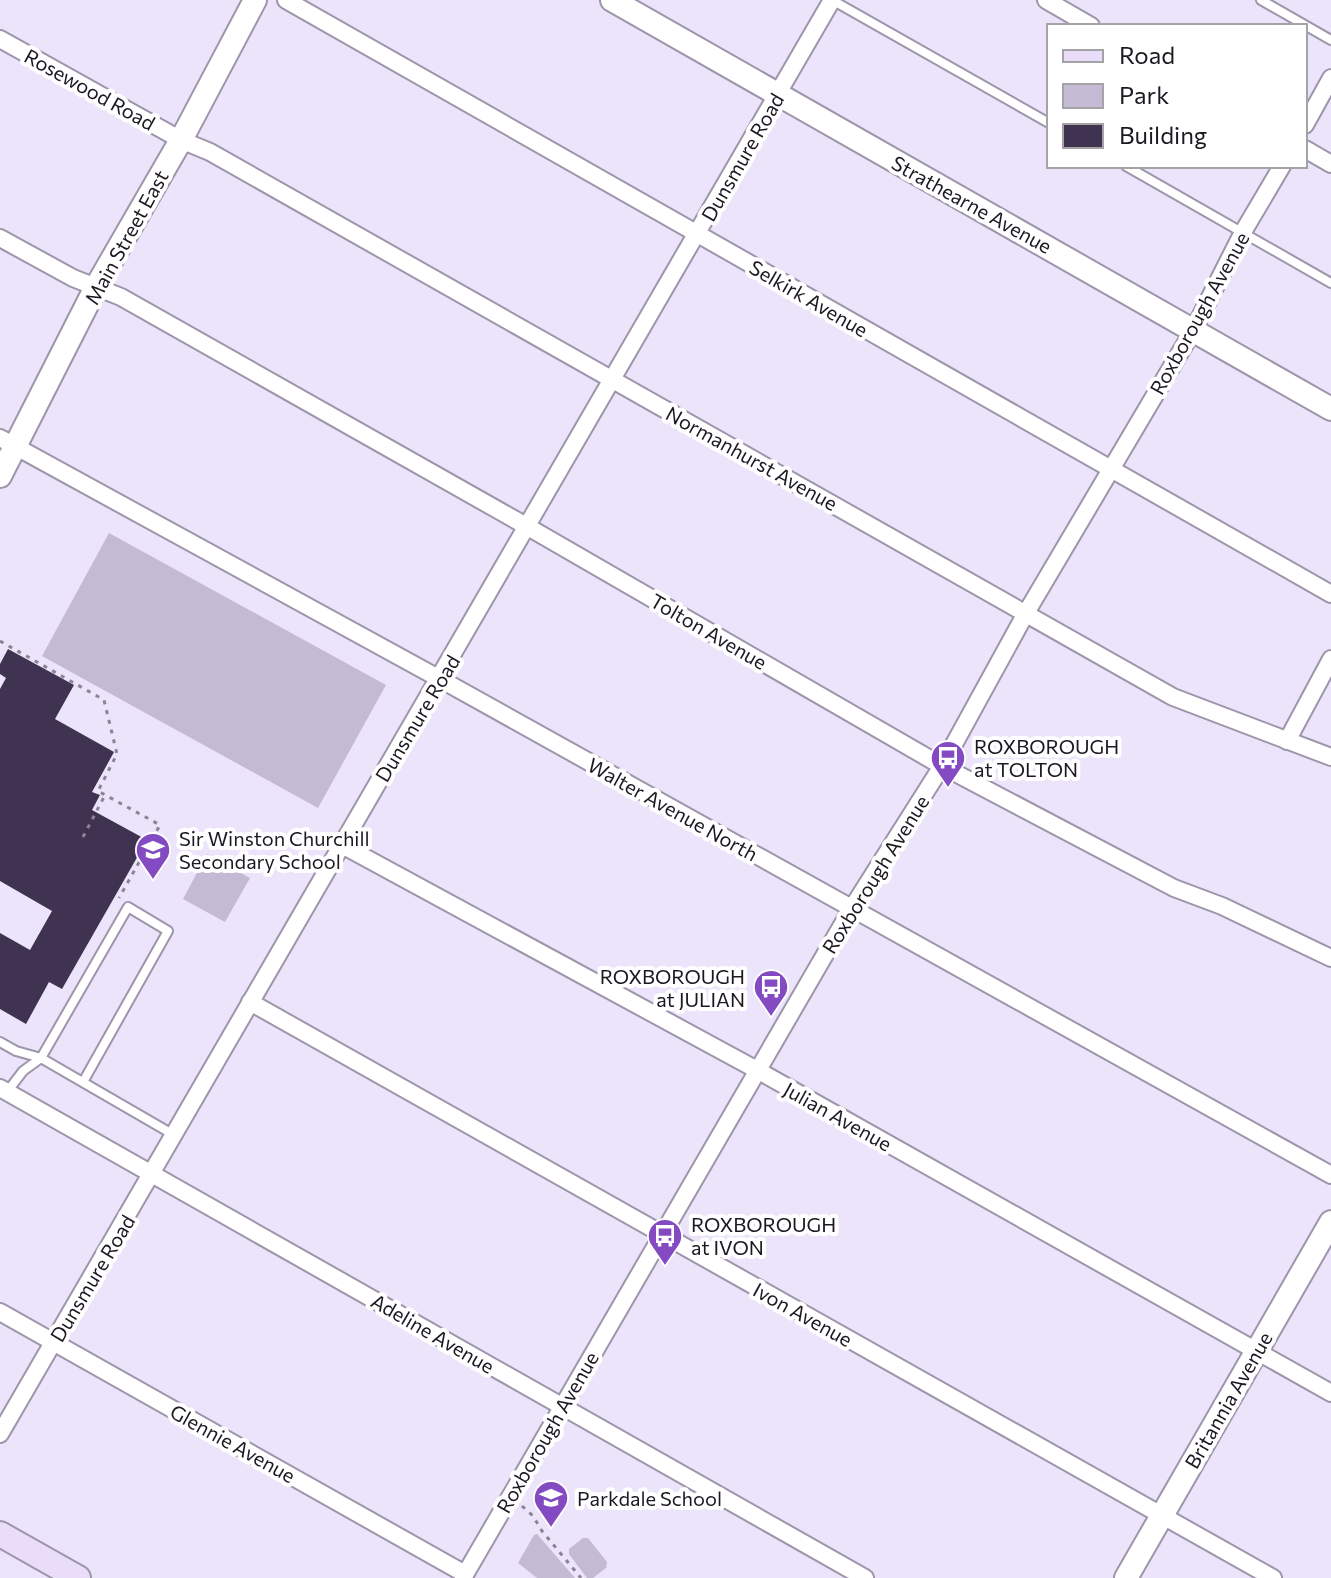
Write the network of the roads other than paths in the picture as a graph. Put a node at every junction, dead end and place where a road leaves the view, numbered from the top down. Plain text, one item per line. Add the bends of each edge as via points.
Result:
1 (286, 0) edge
2 (612, 0) edge
3 (832, 0) edge
4 (1046, 0) edge
5 (1261, 0) edge
6 (253, 1) edge
7 (1088, 24) edge
8 (1303, 24) edge
9 (1307, 26) edge
10 (0, 39) edge
11 (1331, 40) edge
12 (1331, 78) edge
13 (778, 95) junction
14 (1307, 121) edge
15 (1047, 122) edge
16 (181, 140) junction
17 (1307, 150) edge
18 (1331, 164) edge
19 (1130, 168) edge
20 (1281, 168) edge
21 (1243, 232) junction
22 (697, 235) junction
23 (0, 238) edge
24 (1331, 283) edge
25 (96, 287) junction
26 (1194, 329) junction
27 (613, 380) junction
28 (1331, 409) edge
29 (7, 442) edge
30 (1111, 469) junction
31 (0, 476) edge
32 (528, 527) junction
33 (1331, 594) edge
34 (1026, 613) junction
35 (1331, 659) edge
36 (440, 679) junction
37 (1287, 741) junction
38 (1331, 757) edge
39 (942, 766) junction
40 (342, 845) junction
41 (852, 908) junction
42 (1331, 958) edge
43 (250, 1002) junction
44 (0, 1042) edge
45 (41, 1058) junction
46 (757, 1070) junction
47 (83, 1082) junction
48 (4, 1090) edge
49 (175, 1135) junction
50 (153, 1173) junction
51 (1331, 1175) edge
52 (1331, 1222) edge
53 (662, 1235) junction
54 (0, 1312) edge
55 (54, 1342) junction
56 (1256, 1352) junction
57 (1331, 1393) edge
58 (562, 1406) junction
59 (0, 1434) edge
60 (1161, 1515) junction
61 (0, 1534) edge
62 (464, 1576) edge
63 (78, 1578) edge
64 (865, 1578) edge
65 (1126, 1578) edge
66 (1273, 1578) edge

1 - 22 street, Selkirk Avenue
2 - 13 street, Strathearne Avenue
3 - 13 street, Dunsmure Road
3 - 15 lane
4 - 7 street
5 - 8 lane
6 - 16 street, Main Street East
9 - 11 lane
10 - 16 street, Rosewood Road
12 - 14 street
13 - 22 street, Dunsmure Road
13 - 26 street, Strathearne Avenue
16 - 25 street, Main Street East
16 - 27 street, Normanhurst Avenue
17 - 18 street
19 - 21 lane
20 - 21 street, Roxborough Avenue
21 - 24 lane
21 - 26 street, Roxborough Avenue
22 - 27 street, Dunsmure Road
22 - 30 street, Selkirk Avenue
23 - 25 street, Tolton Avenue
25 - 29 street, Main Street East
25 - 32 street, Tolton Avenue
26 - 28 street, Strathearne Avenue
26 - 30 street, Roxborough Avenue
27 - 32 street, Dunsmure Road
27 - 34 street, Normanhurst Avenue
29 - 31 street, Main Street East
29 - 36 street, Walter Avenue North
30 - 33 street, Selkirk Avenue
30 - 34 street, Roxborough Avenue
32 - 36 street, Dunsmure Road
32 - 39 street, Tolton Avenue
34 - 37 street, Normanhurst Avenue via 1173,697
34 - 39 street, Roxborough Avenue
35 - 37 street
36 - 40 street, Dunsmure Road
36 - 41 street, Walter Avenue North
37 - 38 street, Normanhurst Avenue
39 - 41 street, Roxborough Avenue
39 - 42 street, Tolton Avenue via 1174,888
40 - 43 street, Dunsmure Road
40 - 46 street, Julian Avenue
41 - 46 street, Roxborough Avenue
41 - 51 street, Walter Avenue North
43 - 49 street, Dunsmure Road
43 - 53 street, Ivon Avenue
44 - 45 lane
45 - 47 lane
45 - 47 lane via 128,907 168,931
45 - 48 lane
46 - 53 street, Roxborough Avenue
46 - 56 street, Julian Avenue
47 - 49 lane
48 - 50 street, Adeline Avenue
49 - 50 street, Dunsmure Road
50 - 55 street, Dunsmure Road
50 - 58 street, Adeline Avenue
52 - 56 street, Britannia Avenue
53 - 58 street, Roxborough Avenue
53 - 60 street, Ivon Avenue
54 - 55 street, Glennie Avenue
55 - 59 street, Dunsmure Road
55 - 62 street, Glennie Avenue
56 - 57 street, Julian Avenue
56 - 60 street, Britannia Avenue
58 - 62 street, Roxborough Avenue
58 - 64 street, Adeline Avenue
60 - 65 street, Britannia Avenue
60 - 66 street, Ivon Avenue
61 - 63 main road

